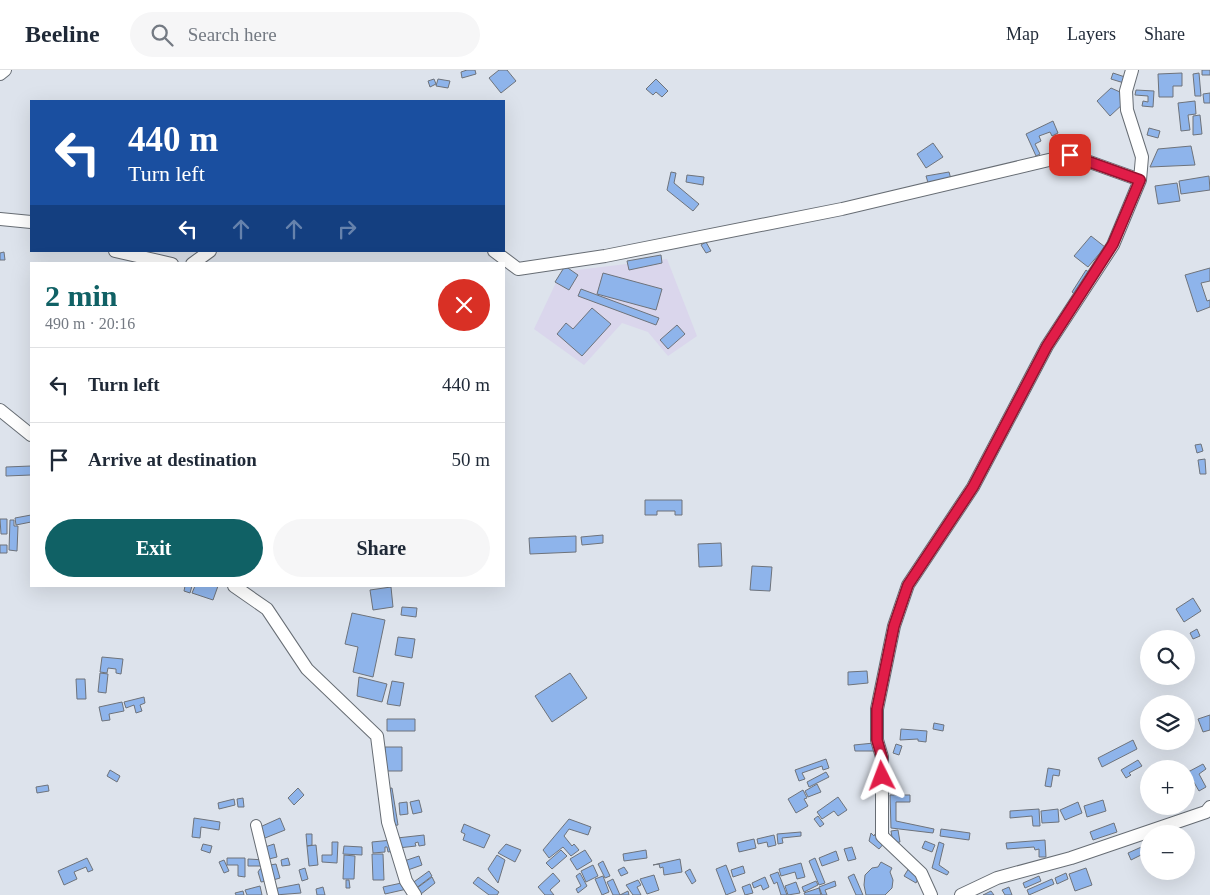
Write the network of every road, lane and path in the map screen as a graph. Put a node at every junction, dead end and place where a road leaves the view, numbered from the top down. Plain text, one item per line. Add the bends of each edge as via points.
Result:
1 (5, 70) edge
2 (1132, 70) edge
3 (0, 74) edge
4 (1140, 180) junction
5 (0, 219) edge
6 (30, 222) edge
7 (119, 252) edge
8 (209, 252) edge
9 (495, 252) edge
10 (163, 262) edge
11 (195, 262) edge
12 (0, 410) edge
13 (30, 435) edge
14 (236, 587) edge
15 (1210, 807) edge
16 (256, 825) dead end
17 (273, 895) edge
18 (415, 895) edge
19 (931, 895) edge
20 (961, 895) edge

1 - 3 street
2 - 4 street via 1126,90 1132,130 1142,157
4 - 9 street via 1070,155 842,209 605,256 518,269
4 - 19 street via 1113,244 1047,346 973,487 908,585 894,626 877,709 877,740 882,757 882,836 921,873
5 - 6 street
7 - 10 street
8 - 11 street
12 - 13 street
14 - 18 street via 267,608 307,669 376,736 388,822 406,881
15 - 20 street via 1206,812 1071,858 997,878
16 - 17 street

